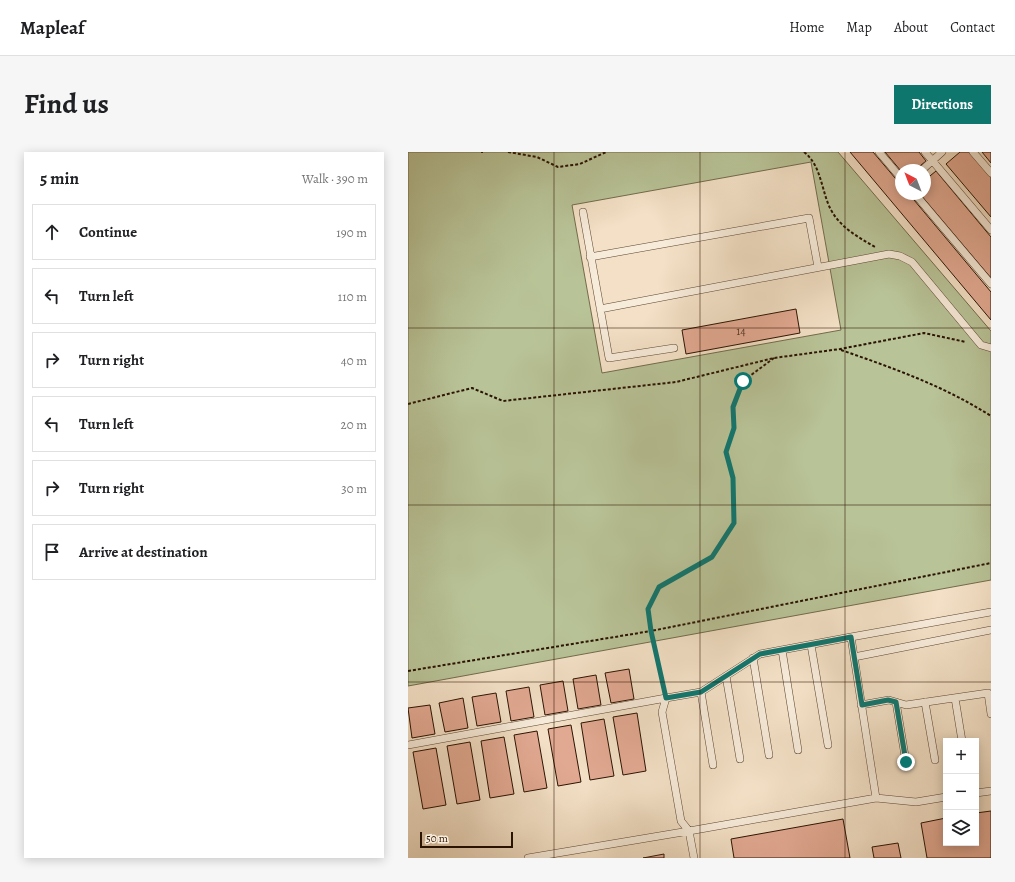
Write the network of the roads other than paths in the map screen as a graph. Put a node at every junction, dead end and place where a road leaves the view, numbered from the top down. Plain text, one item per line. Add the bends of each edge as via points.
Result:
1 (879, 152) edge
2 (925, 152) edge
3 (942, 152) edge
4 (973, 152) edge
5 (933, 160) junction
6 (929, 164) edge
7 (895, 171) edge
8 (991, 173) edge
9 (920, 200) edge
10 (583, 212) dead end
11 (991, 230) edge
12 (590, 257) junction
13 (818, 267) junction
14 (991, 284) edge
15 (600, 309) junction
16 (674, 348) dead end
17 (991, 348) edge
18 (991, 612) edge
19 (991, 630) edge
20 (851, 637) junction
21 (811, 645) junction
22 (782, 650) junction
23 (854, 657) junction
24 (753, 658) junction
25 (726, 676) junction
26 (701, 692) junction
27 (666, 698) junction
28 (954, 698) junction
29 (896, 702) junction
30 (925, 702) junction
31 (862, 705) junction
32 (991, 714) edge
33 (961, 738) edge
34 (408, 744) edge
35 (828, 745) dead end
36 (798, 750) dead end
37 (770, 755) dead end
38 (740, 759) dead end
39 (935, 760) dead end
40 (906, 762) dead end
41 (713, 765) dead end
42 (991, 791) edge
43 (979, 793) edge
44 (876, 798) junction
45 (943, 798) edge
46 (689, 831) junction
47 (536, 857) edge
48 (528, 858) edge
49 (694, 858) edge

1 - 7 lane
2 - 5 lane
3 - 5 lane
4 - 8 lane
5 - 6 lane
5 - 11 lane
9 - 14 lane
10 - 12 lane
12 - 13 lane via 809,218
12 - 15 lane
13 - 15 lane
13 - 17 lane via 889,254 900,256 912,262 981,346
15 - 16 lane via 609,358
18 - 20 lane
19 - 23 lane
20 - 21 lane
20 - 23 lane
21 - 22 lane
21 - 35 lane
22 - 24 lane
22 - 36 lane
23 - 31 lane
24 - 25 lane
24 - 37 lane
25 - 26 lane
25 - 38 lane
26 - 27 lane
26 - 41 lane
27 - 34 lane
27 - 46 lane via 662,712 663,720 681,821
28 - 30 lane
28 - 32 lane via 988,693
28 - 33 lane
29 - 30 lane via 906,705
29 - 31 lane via 888,700
29 - 40 lane
30 - 39 lane
31 - 44 lane
42 - 43 lane
44 - 45 lane via 916,802
44 - 46 lane
46 - 47 lane
46 - 49 lane
47 - 48 lane

